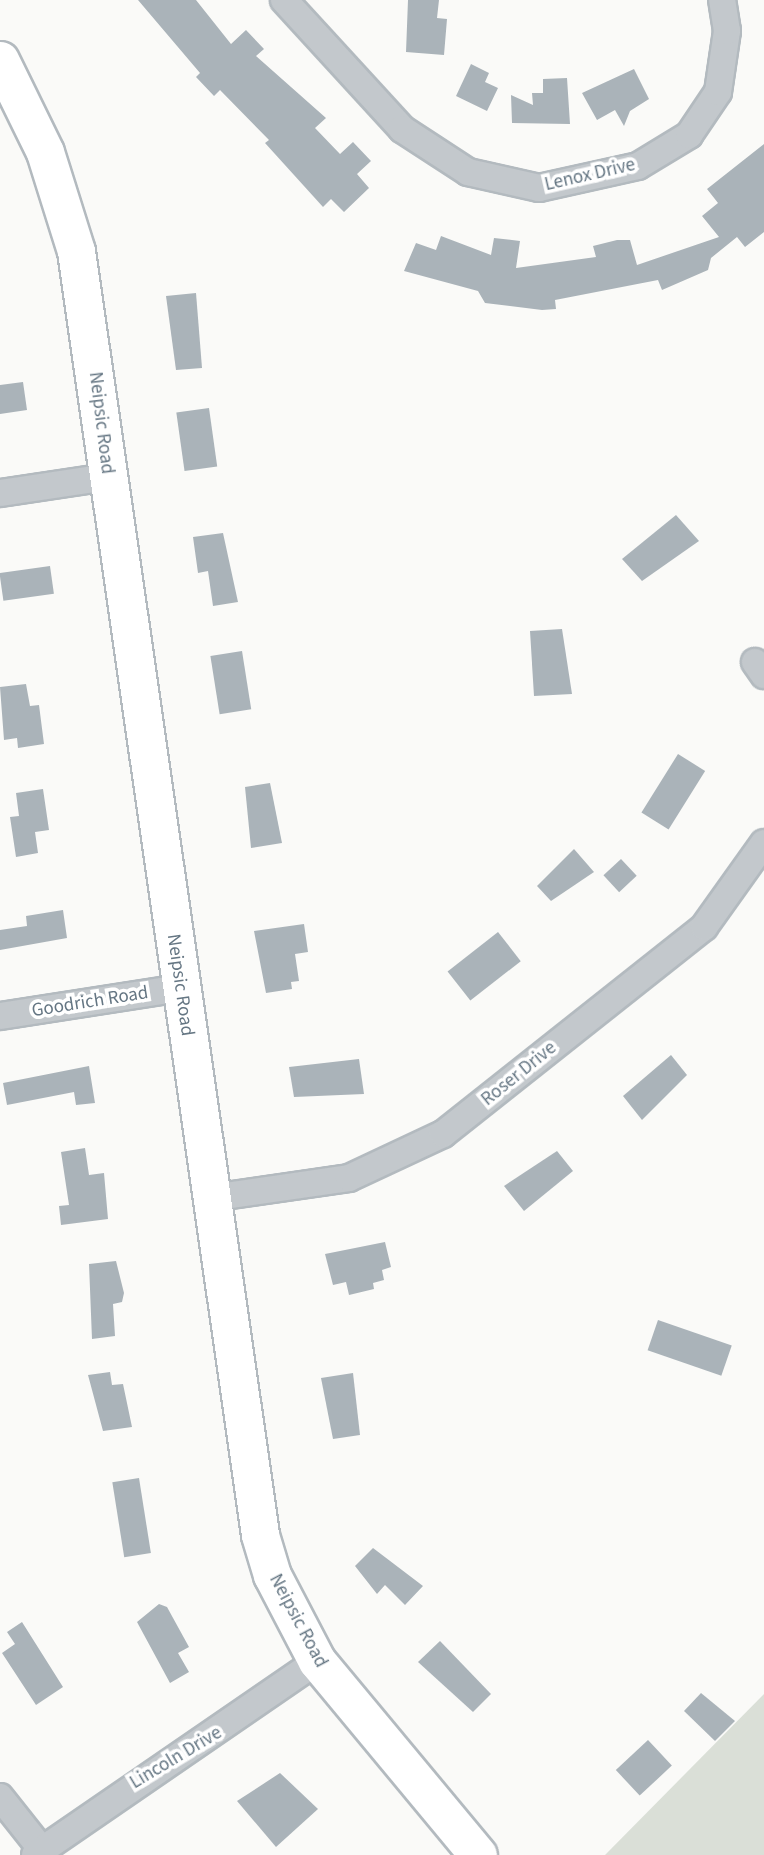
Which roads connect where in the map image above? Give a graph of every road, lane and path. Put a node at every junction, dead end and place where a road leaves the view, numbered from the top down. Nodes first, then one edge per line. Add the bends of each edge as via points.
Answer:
1 (284, 0) edge
2 (722, 0) edge
3 (0, 60) edge
4 (107, 477) junction
5 (0, 493) edge
6 (764, 843) edge
7 (180, 988) junction
8 (0, 1016) edge
9 (211, 1198) junction
10 (317, 1661) junction
11 (0, 1797) edge
12 (39, 1853) edge
13 (478, 1855) edge

1 - 2 street, Lenox Drive via 402,129 468,172 540,188 638,166 689,135 718,92 727,31
3 - 4 street, Neipsic Road via 45,152 76,251
4 - 5 street
4 - 7 street, Neipsic Road
6 - 9 street, Roser Drive via 704,927 443,1134 349,1178
7 - 8 street, Goodrich Road
7 - 9 street, Neipsic Road
9 - 10 street, Neipsic Road via 260,1535 272,1575
10 - 12 street, Lincoln Drive
10 - 13 street, Neipsic Road
11 - 12 street

